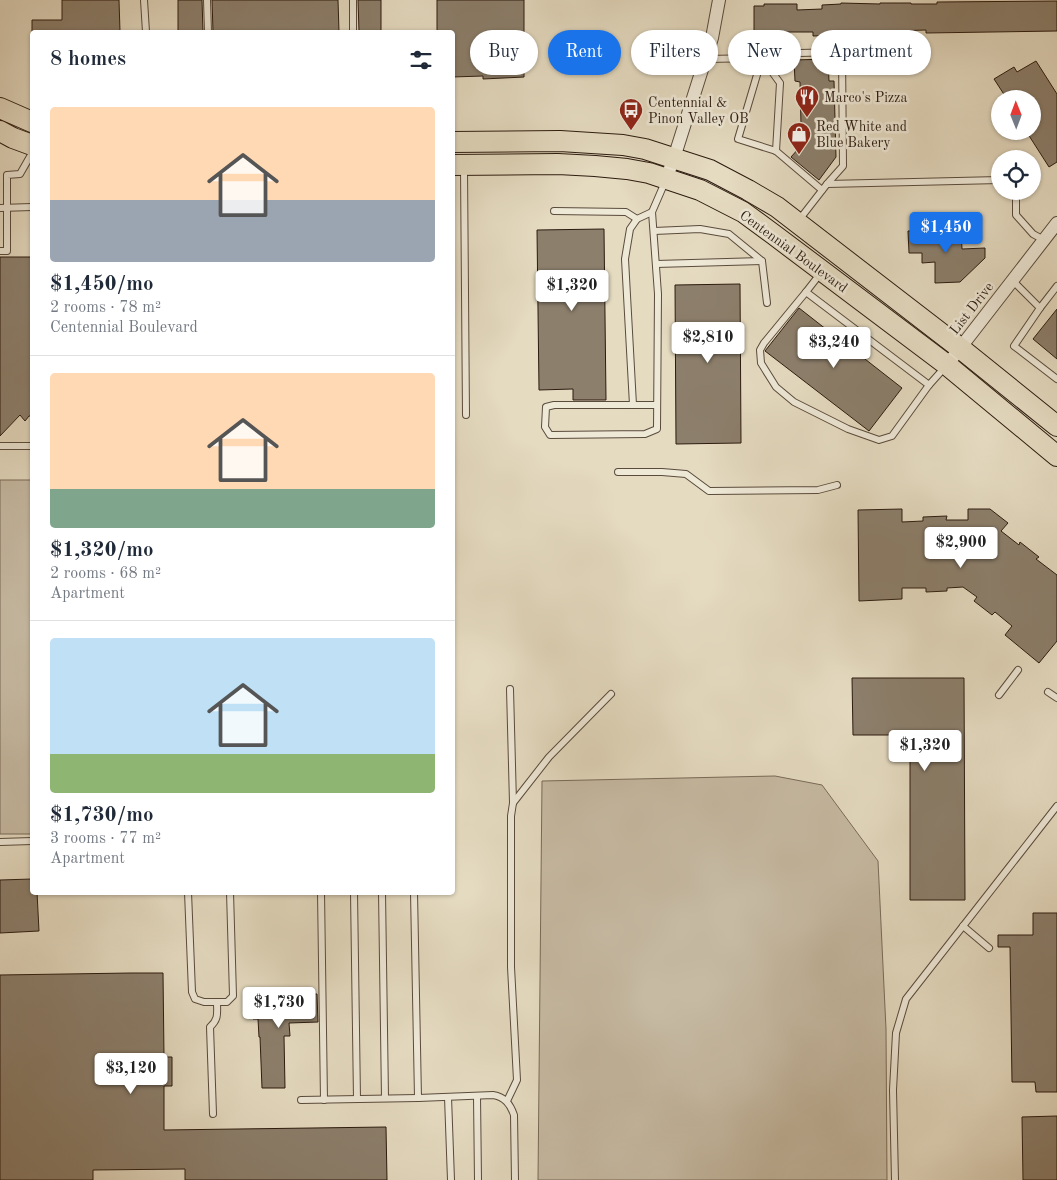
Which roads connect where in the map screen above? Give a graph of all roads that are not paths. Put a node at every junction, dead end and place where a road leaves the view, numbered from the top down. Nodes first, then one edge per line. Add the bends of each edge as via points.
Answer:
1 (144, 0) edge
2 (207, 0) edge
3 (353, 0) edge
4 (719, 0) edge
5 (146, 30) edge
6 (208, 30) edge
7 (353, 30) edge
8 (713, 30) edge
9 (801, 53) edge
10 (700, 75) edge
11 (757, 75) edge
12 (774, 75) edge
13 (0, 108) edge
14 (30, 121) edge
15 (0, 132) edge
16 (455, 142) edge
17 (30, 144) edge
18 (776, 151) junction
19 (30, 156) edge
20 (674, 158) junction
21 (458, 165) edge
22 (666, 179) junction
23 (991, 180) edge
24 (824, 187) junction
25 (1016, 200) edge
26 (30, 207) edge
27 (3, 208) edge
28 (554, 210) dead end
29 (652, 212) junction
30 (637, 219) junction
31 (797, 222) junction
32 (1057, 222) edge
33 (654, 231) junction
34 (1044, 240) junction
35 (0, 251) edge
36 (762, 261) junction
37 (656, 264) junction
38 (822, 271) junction
39 (1012, 280) junction
40 (1057, 286) edge
41 (806, 292) junction
42 (767, 303) dead end
43 (1040, 308) junction
44 (960, 348) junction
45 (946, 365) junction
46 (1057, 378) edge
47 (930, 385) junction
48 (633, 405) junction
49 (657, 405) junction
50 (466, 415) dead end
51 (1057, 426) edge
52 (0, 446) edge
53 (30, 446) edge
54 (1057, 456) edge
55 (618, 472) dead end
56 (837, 485) dead end
57 (1018, 670) dead end
58 (510, 690) dead end
59 (1048, 692) dead end
60 (611, 694) dead end
61 (999, 695) dead end
62 (1057, 698) edge
63 (513, 803) junction
64 (1057, 806) edge
65 (30, 841) edge
66 (0, 842) edge
67 (188, 895) edge
68 (230, 895) edge
69 (322, 895) edge
70 (354, 895) edge
71 (382, 895) edge
72 (414, 895) edge
73 (963, 926) junction
74 (989, 948) dead end
75 (217, 1002) junction
76 (477, 1096) junction
77 (448, 1097) junction
78 (385, 1098) junction
79 (418, 1098) junction
80 (357, 1099) junction
81 (302, 1100) dead end
82 (324, 1100) junction
83 (507, 1101) junction
84 (213, 1114) dead end
85 (451, 1180) edge
86 (478, 1180) edge
87 (515, 1180) edge
88 (896, 1180) edge

1 - 5 lane
2 - 6 lane
3 - 7 lane
4 - 8 street
9 - 24 lane via 842,52 843,166
10 - 20 street
11 - 18 lane via 738,139
12 - 18 lane via 780,83
13 - 14 main road
15 - 17 main road
16 - 20 main road, Centennial Boulevard via 595,142 644,149
18 - 24 lane
19 - 27 lane via 20,174 7,175
20 - 22 street
20 - 31 main road, Centennial Boulevard via 710,170 777,207
21 - 22 main road, Centennial Boulevard via 595,166 649,173
21 - 50 lane
22 - 29 lane
22 - 38 main road, Centennial Boulevard via 700,190 743,212
23 - 24 lane
24 - 31 lane
25 - 34 lane via 1016,215 1033,234
26 - 27 lane
27 - 35 lane via 7,251
28 - 30 lane via 626,212
29 - 30 lane
29 - 33 lane
30 - 48 lane via 630,229 625,259
31 - 44 main road, Centennial Boulevard
32 - 34 street, List Drive
33 - 36 lane via 700,229 729,234
33 - 37 lane
34 - 39 street, List Drive
36 - 37 lane
36 - 42 lane
37 - 49 lane
38 - 41 lane
38 - 45 main road, Centennial Boulevard
39 - 43 lane
39 - 44 street, List Drive
40 - 43 lane
41 - 47 lane
41 - 47 lane via 760,350 761,363 776,387 794,402 848,429 879,440 892,436
43 - 46 lane via 1014,346
44 - 45 street, List Drive
44 - 51 main road, Centennial Boulevard
45 - 47 lane
45 - 54 main road, Centennial Boulevard
48 - 49 lane
48 - 49 lane via 546,407 545,428 550,436 645,434 657,429
52 - 53 lane
55 - 56 lane via 686,474 708,490 818,490
57 - 61 lane
58 - 63 lane
59 - 62 lane
60 - 63 lane via 549,756
63 - 83 lane via 510,967 517,1080
64 - 73 lane
65 - 66 lane
67 - 75 lane via 192,992 194,999
68 - 75 lane via 233,996 227,1002
69 - 82 lane
70 - 80 lane
71 - 78 lane
72 - 79 lane
73 - 74 lane
73 - 88 lane via 906,999 896,1033 893,1090
75 - 84 lane via 217,1016 210,1027
76 - 77 lane
76 - 83 lane via 500,1096
76 - 86 lane
77 - 79 lane
77 - 85 lane
78 - 79 lane
78 - 80 lane
80 - 82 lane
81 - 82 lane
83 - 87 lane via 514,1115

